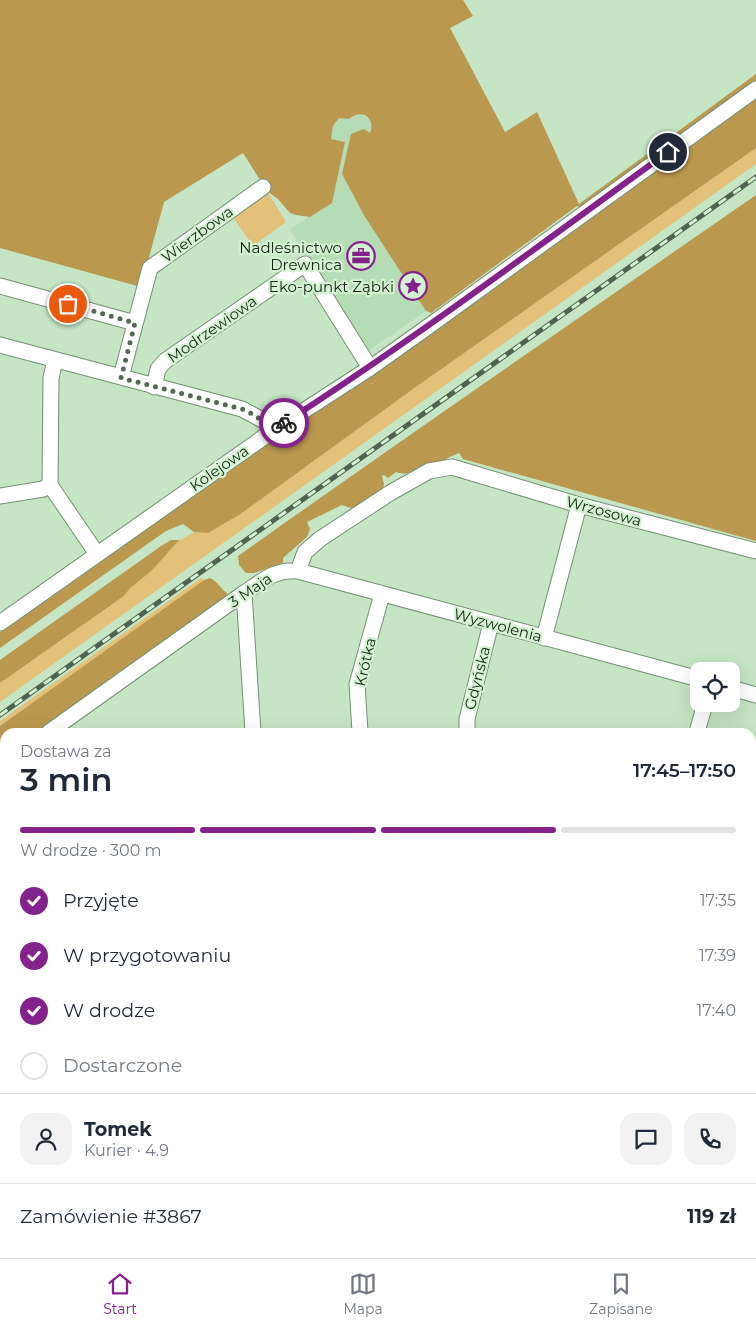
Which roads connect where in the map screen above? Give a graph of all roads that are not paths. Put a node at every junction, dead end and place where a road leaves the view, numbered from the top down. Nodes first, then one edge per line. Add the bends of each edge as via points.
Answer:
1 (756, 89) edge
2 (263, 187) dead end
3 (0, 286) edge
4 (135, 323) junction
5 (0, 345) edge
6 (55, 360) junction
7 (370, 368) junction
8 (121, 378) junction
9 (154, 387) junction
10 (271, 432) junction
11 (50, 486) junction
12 (0, 496) edge
13 (579, 505) junction
14 (756, 551) edge
15 (98, 554) junction
16 (298, 571) junction
17 (244, 593) junction
18 (382, 594) junction
19 (2, 617) edge
20 (491, 623) junction
21 (544, 638) junction
22 (690, 677) edge
23 (740, 691) edge
24 (756, 695) edge
25 (703, 712) edge
26 (55, 728) edge
27 (253, 728) edge
28 (360, 728) edge
29 (467, 728) edge
30 (698, 728) edge

1 - 7 street, Kolejowa
2 - 4 street, Wierzbowa via 150,268
3 - 4 street
4 - 8 street, Wierzbowa
5 - 6 street
6 - 8 street
6 - 11 street via 51,378
7 - 9 street, Modrzewiowa via 305,264 165,361 158,369
7 - 10 street, Kolejowa
8 - 9 street
9 - 10 street via 242,409 266,422
10 - 15 street, Kolejowa
11 - 12 street
11 - 15 street
13 - 14 street, Wrzosowa
13 - 16 street, Wrzosowa via 452,467 429,471 320,539 305,552
13 - 21 street
15 - 19 street, Kolejowa
16 - 17 street, 3 Maja via 275,573
16 - 18 street, Wyzwolenia
17 - 26 street, 3 Maja
17 - 27 street
18 - 20 street, Wyzwolenia
18 - 28 street, Krótka via 357,684
20 - 21 street, Wyzwolenia
20 - 29 street, Gdyńska
21 - 22 street, Wyzwolenia
23 - 24 street
25 - 30 street

